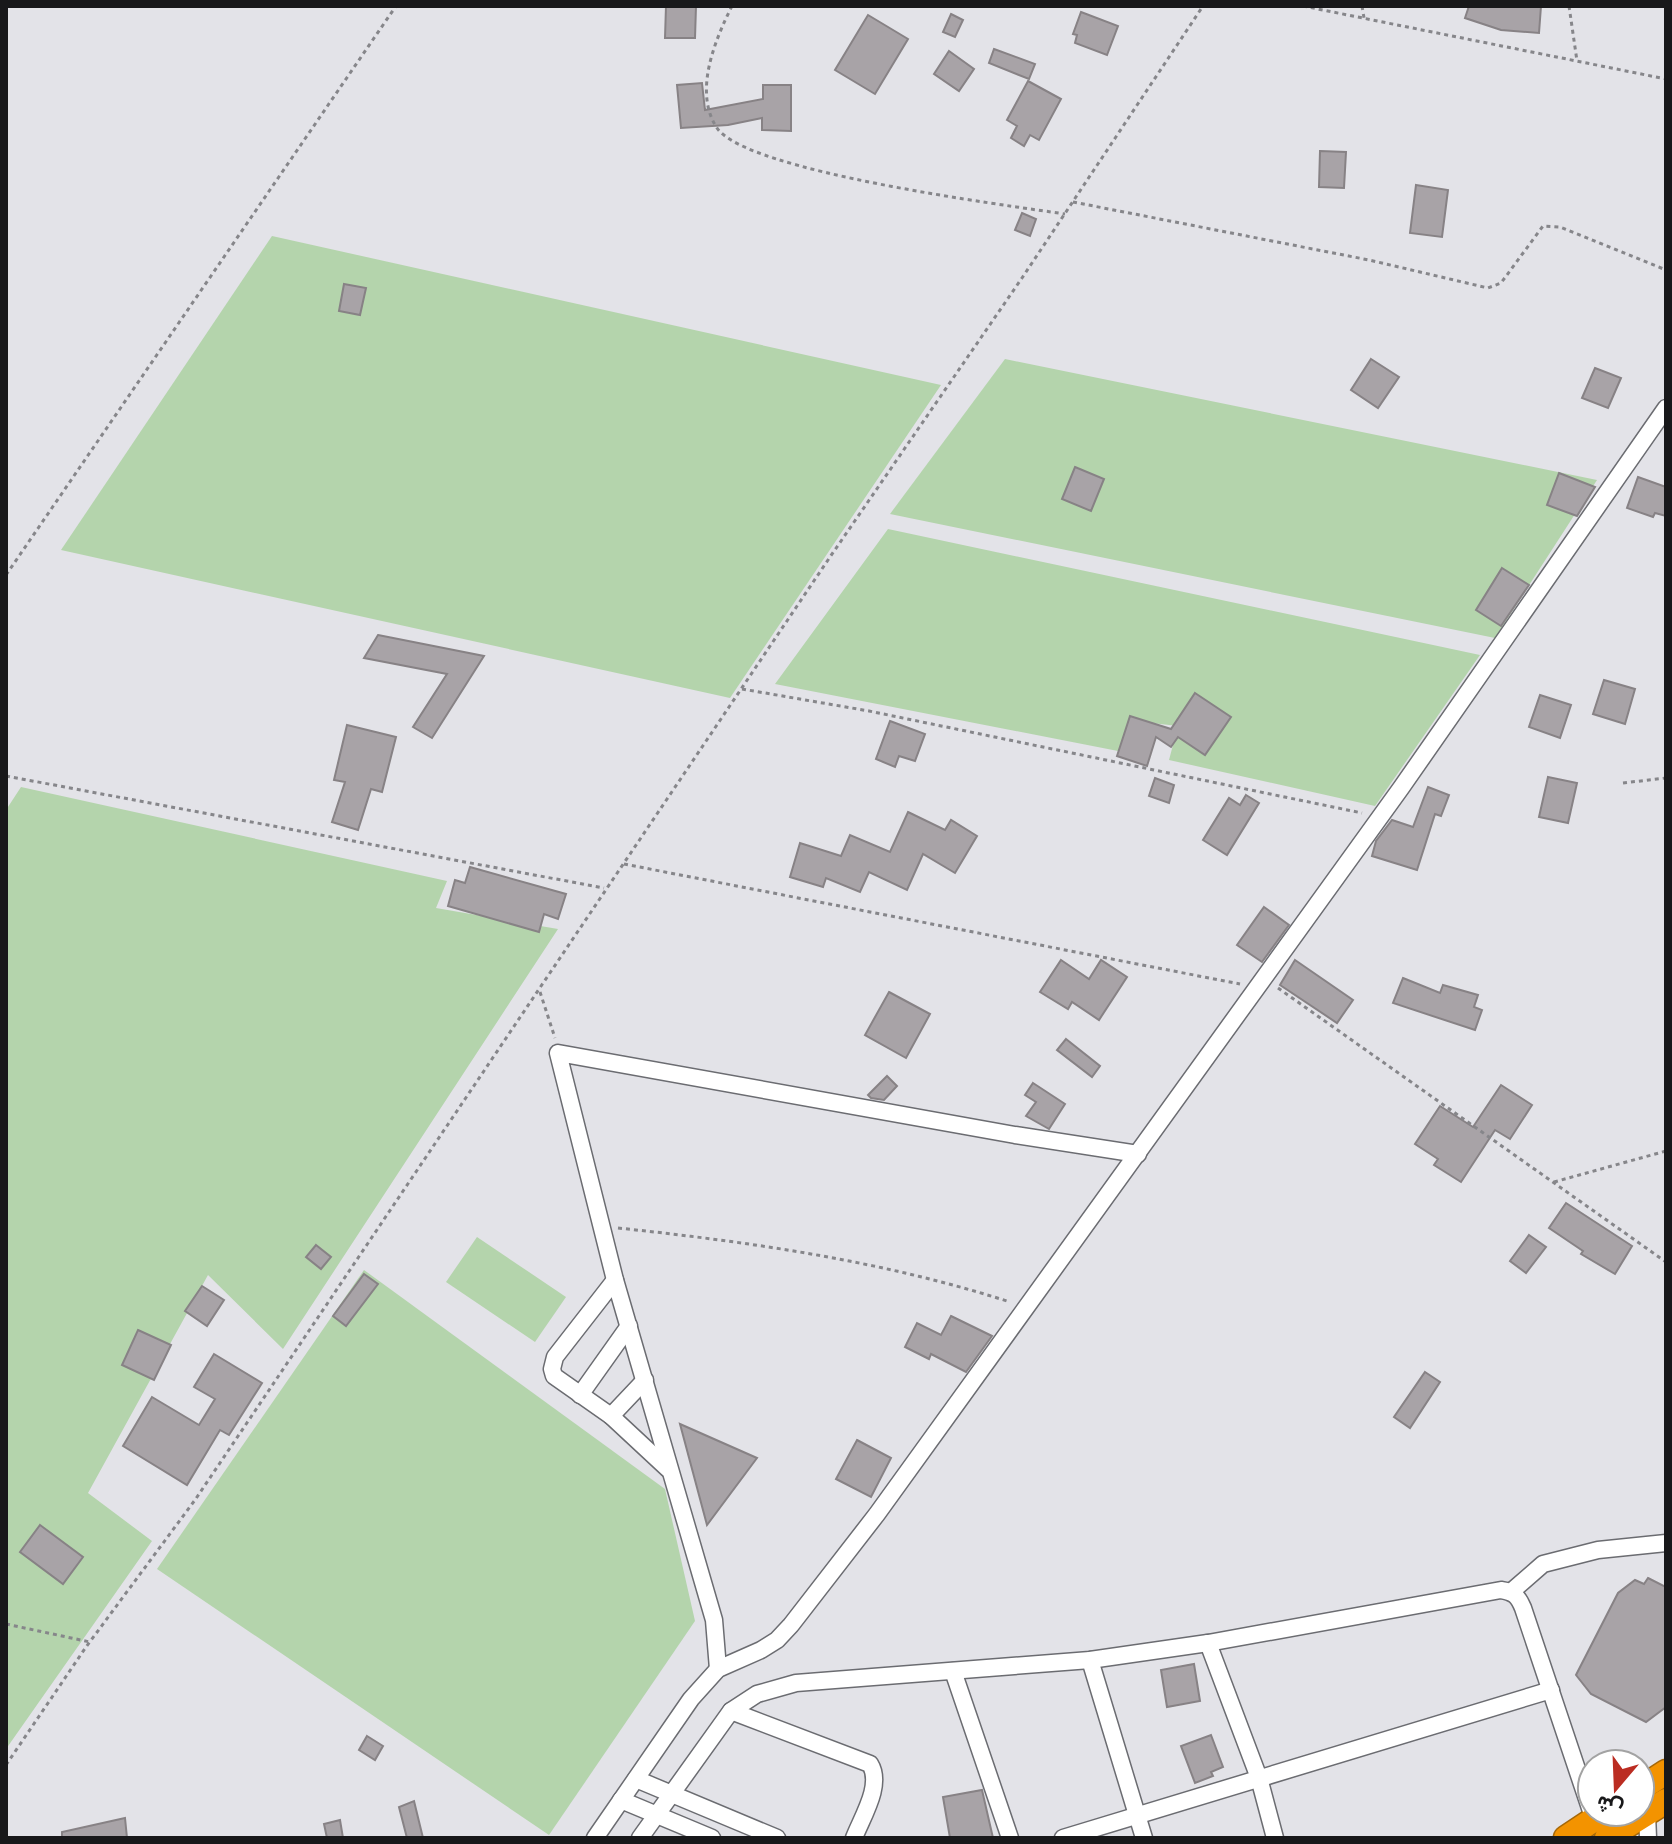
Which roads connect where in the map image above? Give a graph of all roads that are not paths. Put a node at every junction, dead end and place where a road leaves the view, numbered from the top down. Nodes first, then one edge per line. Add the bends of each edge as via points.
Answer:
1 (1666, 408) edge
2 (1138, 1154) junction
3 (615, 1280) junction
4 (629, 1326) junction
5 (645, 1380) junction
6 (580, 1395) junction
7 (611, 1416) junction
8 (669, 1470) junction
9 (1666, 1543) edge
10 (1512, 1591) junction
11 (1208, 1643) junction
12 (1090, 1660) junction
13 (718, 1669) junction
14 (953, 1671) junction
15 (1551, 1690) junction
16 (731, 1711) junction
17 (1576, 1755) edge
18 (1259, 1778) junction
19 (636, 1779) junction
20 (670, 1794) junction
21 (621, 1800) junction
22 (656, 1814) junction
23 (1138, 1817) junction
24 (1590, 1828) edge
25 (595, 1838) edge
26 (640, 1838) edge
27 (712, 1838) edge
28 (777, 1838) edge
29 (854, 1838) edge
30 (1010, 1838) edge
31 (1063, 1838) edge
32 (1144, 1838) edge
33 (1275, 1838) edge
34 (1566, 1838) edge

1 - 2 street
2 - 3 street via 558,1053
2 - 13 street via 791,1625 761,1650
3 - 4 street
3 - 6 street via 555,1357 554,1376
4 - 5 street
4 - 6 street
5 - 7 street
5 - 8 street
6 - 7 street
7 - 8 street
8 - 13 street via 714,1620
9 - 10 street via 1598,1550 1543,1564
10 - 11 street
10 - 15 street via 1519,1597
11 - 12 street
11 - 18 street
12 - 14 street
12 - 23 street
13 - 19 street
14 - 16 street via 796,1683 757,1694
14 - 30 street
15 - 17 street
15 - 18 street
16 - 20 street
16 - 29 street via 870,1764 874,1787
18 - 23 street
18 - 33 street
19 - 20 street
19 - 21 street
20 - 22 street
20 - 28 street
21 - 22 street
21 - 25 street
22 - 26 street
22 - 27 street
23 - 31 street
23 - 32 street
24 - 34 highway

